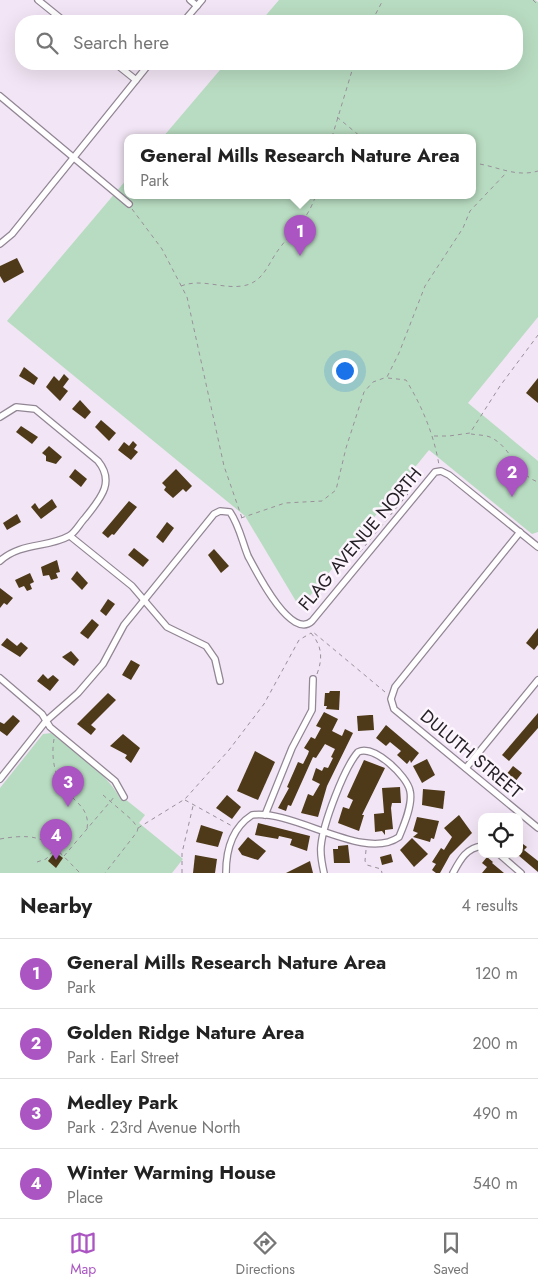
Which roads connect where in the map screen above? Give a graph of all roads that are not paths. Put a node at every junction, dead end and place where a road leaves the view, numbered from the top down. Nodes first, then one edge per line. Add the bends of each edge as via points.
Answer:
1 (38, 0) edge
2 (190, 0) edge
3 (202, 0) edge
4 (197, 6) junction
5 (57, 15) edge
6 (189, 15) edge
7 (124, 70) edge
8 (144, 70) edge
9 (136, 80) junction
10 (0, 96) edge
11 (74, 158) junction
12 (129, 204) road end
13 (0, 244) edge
14 (0, 417) edge
15 (520, 532) junction
16 (70, 536) junction
17 (538, 547) edge
18 (0, 561) edge
19 (145, 601) junction
20 (0, 678) edge
21 (220, 680) dead end
22 (313, 680) road end
23 (538, 680) edge
24 (46, 721) junction
25 (466, 768) junction
26 (0, 779) edge
27 (124, 797) dead end
28 (264, 815) junction
29 (538, 828) edge
30 (325, 831) junction
31 (478, 847) edge
32 (504, 858) edge
33 (226, 873) edge
34 (324, 873) edge
35 (453, 873) edge
36 (521, 873) edge

1 - 5 street
2 - 4 street
3 - 4 street
4 - 6 street
7 - 9 street
8 - 9 street
9 - 11 street
10 - 11 street
11 - 12 street
11 - 13 street via 12,234
14 - 16 street via 23,406 35,409 103,467 106,479 101,498
15 - 17 street
15 - 19 street, FLAG AVENUE NORTH via 440,468 308,625 302,626 286,615 259,576 240,535 239,519 226,511 214,514
15 - 25 street, DULUTH STREET via 395,687 391,699 394,709
16 - 18 street via 22,548
16 - 19 street via 132,586
19 - 21 street via 167,627 200,642 212,652
19 - 24 street via 120,630 103,664 78,693
20 - 24 street
22 - 28 street via 312,710
23 - 25 street
24 - 26 street
24 - 27 street via 108,774
25 - 29 street, DULUTH STREET
28 - 30 street
28 - 33 street via 252,815 238,829 229,847
30 - 30 street via 340,785 354,756 363,749 373,751 402,774 411,797 399,837 386,844 367,843
30 - 34 street via 321,855
31 - 35 street via 465,853
32 - 36 street

